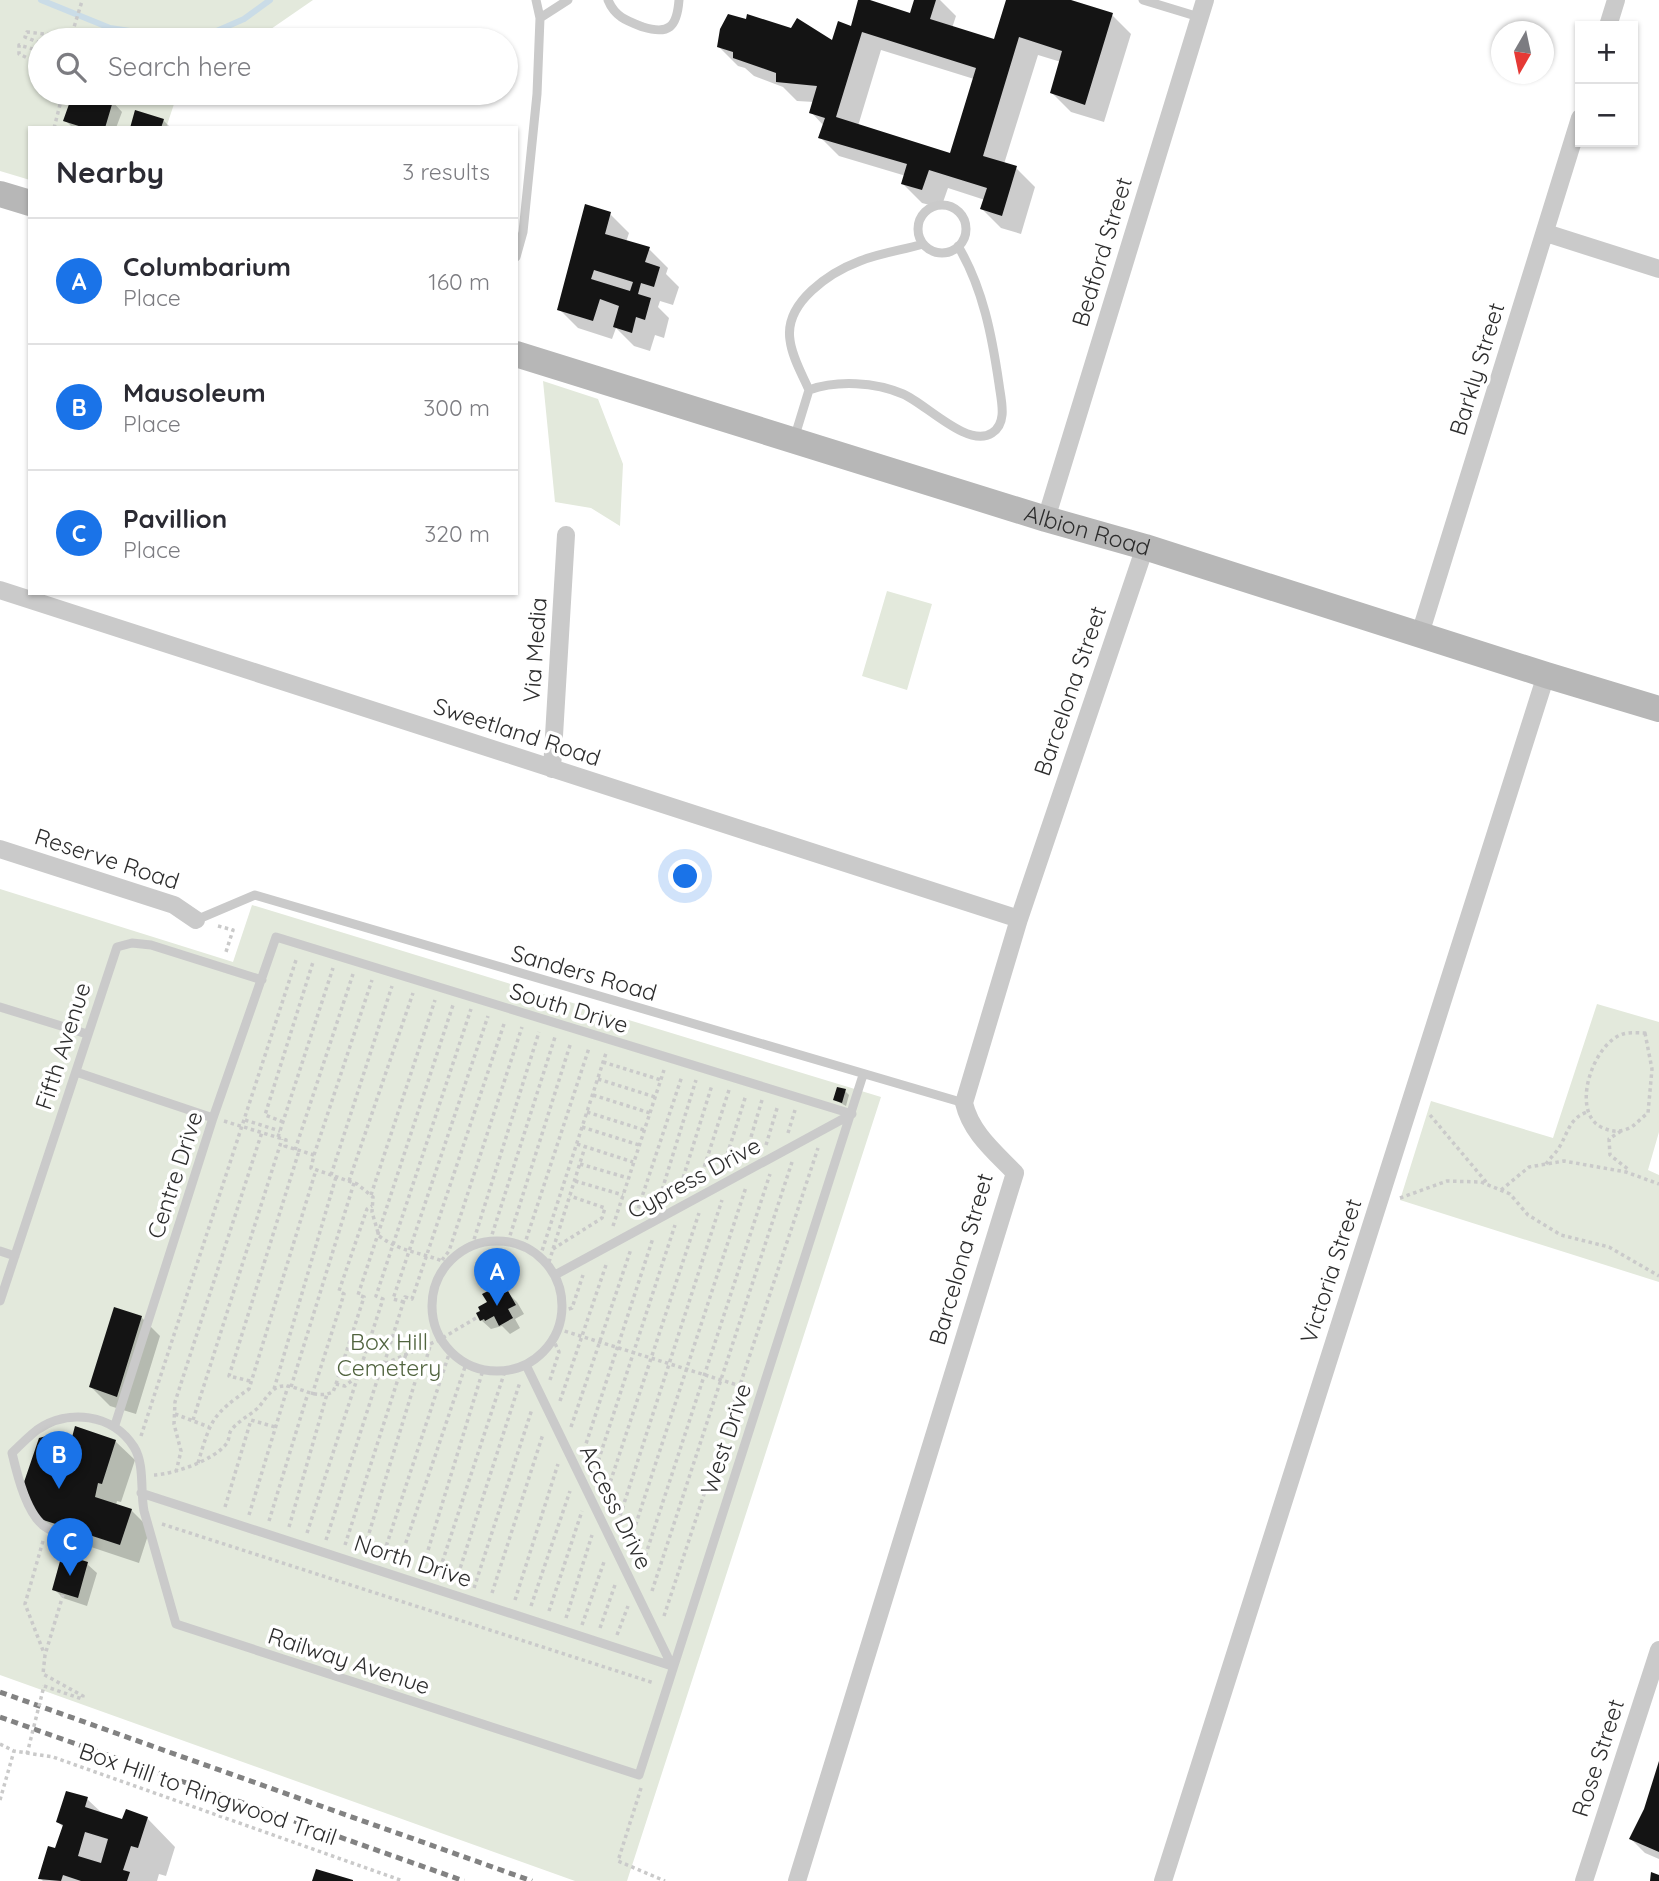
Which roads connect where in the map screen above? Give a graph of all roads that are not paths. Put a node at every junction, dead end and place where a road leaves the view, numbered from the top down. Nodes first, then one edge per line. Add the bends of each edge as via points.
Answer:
1 (536, 0) edge
2 (568, 0) edge
3 (608, 0) edge
4 (679, 0) edge
5 (1143, 0) edge
6 (1205, 0) edge
7 (1616, 0) edge
8 (540, 18) junction
9 (1199, 18) junction
10 (1610, 21) edge
11 (1575, 135) edge
12 (0, 194) edge
13 (28, 202) edge
14 (1546, 233) junction
15 (923, 244) junction
16 (958, 246) junction
17 (518, 250) edge
18 (1659, 269) edge
19 (518, 355) edge
20 (809, 390) junction
21 (794, 441) junction
22 (1046, 519) junction
23 (566, 535) dead end
24 (1145, 547) junction
25 (0, 590) edge
26 (1420, 634) junction
27 (1546, 675) junction
28 (1659, 709) edge
29 (552, 769) junction
30 (0, 849) edge
31 (1018, 919) junction
32 (196, 920) joint
33 (276, 937) joint
34 (262, 980) junction
35 (0, 1007) edge
36 (88, 1034) junction
37 (76, 1072) junction
38 (863, 1075) junction
39 (964, 1103) junction
40 (852, 1114) junction
41 (213, 1118) junction
42 (0, 1251) edge
43 (15, 1256) junction
44 (555, 1275) junction
45 (0, 1301) edge
46 (526, 1365) junction
47 (115, 1425) junction
48 (0, 1449) edge
49 (12, 1453) junction
50 (141, 1493) junction
51 (84, 1541) dead end
52 (1659, 1650) edge
53 (673, 1666) junction
54 (639, 1775) joint
55 (797, 1881) edge
56 (1163, 1881) edge
57 (1584, 1881) edge

1 - 8 lane
2 - 8 lane
3 - 4 lane via 624,20 659,32 675,21
5 - 9 lane
6 - 9 street, Bedford Street
7 - 10 street
8 - 17 lane via 537,94
9 - 22 street, Bedford Street
11 - 14 street, Barkly Street
12 - 13 street
14 - 18 street
14 - 26 street, Barkly Street
15 - 16 lane via 944,253
15 - 16 lane via 919,222 928,209 943,205 962,217 965,232
15 - 20 lane via 861,260 836,273 799,303 789,337
16 - 20 lane via 972,269 995,357 1002,420 995,431 984,438 971,436 886,388 825,384
19 - 21 street, Albion Road
20 - 21 lane
21 - 22 street, Albion Road
22 - 24 street, Albion Road
23 - 29 street, Via Media
24 - 26 street, Albion Road
24 - 31 street, Barcelona Street
25 - 29 street, Sweetland Road
26 - 27 street, Albion Road
27 - 28 street, Albion Road
27 - 56 street, Victoria Street
29 - 31 street, Sweetland Road
30 - 32 street, Reserve Road via 174,905
31 - 39 street, Barcelona Street
32 - 38 lane, Sanders Road via 255,895
33 - 34 lane, Centre Drive
33 - 40 lane, South Drive
34 - 36 lane, Fifth Avenue via 152,945 117,947
34 - 41 lane, Centre Drive
35 - 36 lane
36 - 37 lane, Fifth Avenue
37 - 41 lane
37 - 43 lane, Fifth Avenue
38 - 39 lane, Sanders Road
38 - 40 lane, West Drive
39 - 55 street, Barcelona Street via 975,1130 1015,1173
40 - 44 lane, Cypress Drive
40 - 53 lane, West Drive
41 - 47 lane, Centre Drive
42 - 43 lane
43 - 45 lane, Fifth Avenue
44 - 46 lane via 562,1295 558,1329 543,1353
44 - 46 lane via 524,1246 490,1241 444,1261 432,1292 435,1341 482,1370 505,1371
46 - 53 lane, Access Drive
47 - 49 lane via 86,1417 62,1419 38,1429
47 - 50 lane, Railway Avenue via 135,1448
48 - 49 lane
49 - 51 lane via 19,1482 37,1520 47,1529
50 - 53 lane, North Drive
50 - 54 lane, Railway Avenue via 176,1624
52 - 57 street, Rose Street
53 - 54 lane, West Drive

